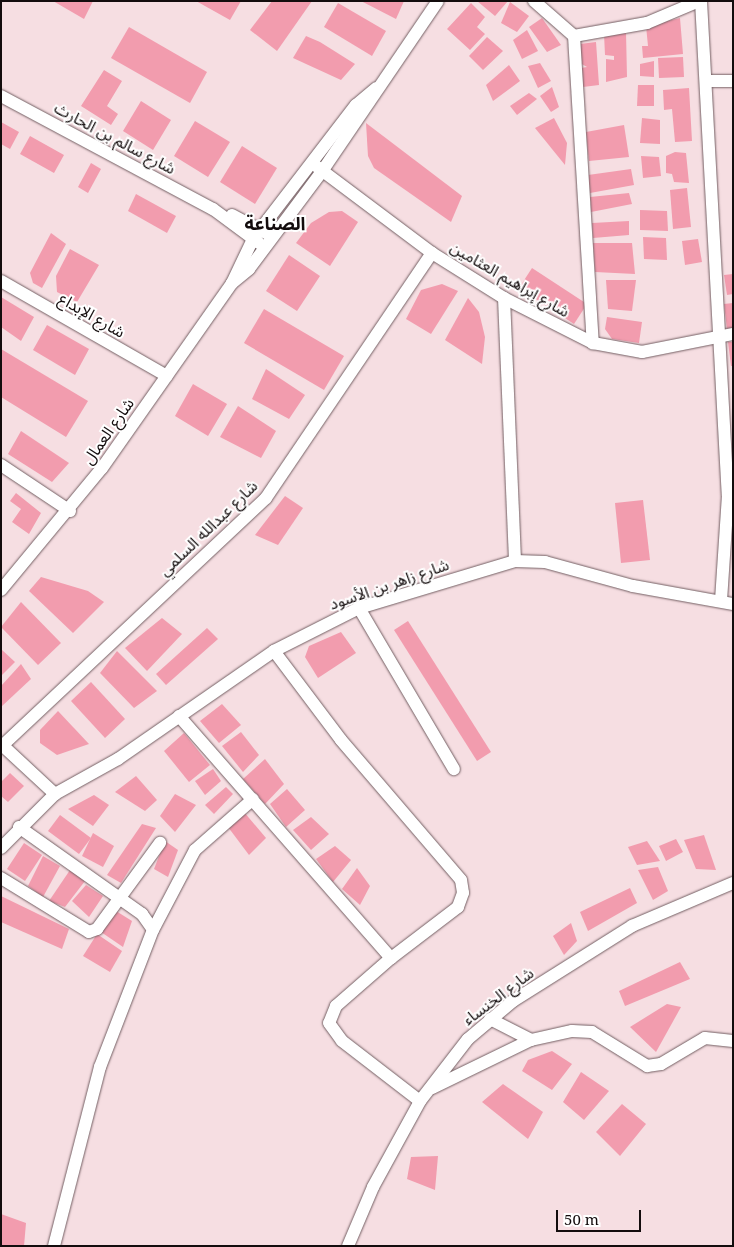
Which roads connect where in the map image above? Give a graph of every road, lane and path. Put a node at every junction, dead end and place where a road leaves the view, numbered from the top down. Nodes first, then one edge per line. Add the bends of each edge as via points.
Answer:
1 (438, 1) edge
2 (534, 1) edge
3 (700, 1) edge
4 (574, 36) junction
5 (706, 81) junction
6 (733, 81) edge
7 (376, 88) junction
8 (1, 96) edge
9 (338, 148) junction
10 (317, 166) junction
11 (342, 184) junction
12 (308, 190) junction
13 (257, 234) junction
14 (268, 242) junction
15 (432, 253) junction
16 (1, 281) edge
17 (232, 283) junction
18 (504, 298) junction
19 (733, 334) edge
20 (717, 338) junction
21 (593, 343) junction
22 (167, 376) junction
23 (1, 465) edge
24 (70, 511) junction
25 (515, 561) junction
26 (1, 590) edge
27 (727, 602) edge
28 (359, 608) junction
29 (274, 651) junction
30 (179, 716) junction
31 (2, 745) edge
32 (454, 769) dead end
33 (55, 794) junction
34 (253, 799) junction
35 (19, 828) junction
36 (160, 843) dead end
37 (1, 848) edge
38 (1, 878) edge
39 (733, 884) edge
40 (120, 899) junction
41 (153, 930) junction
42 (391, 958) junction
43 (490, 1018) junction
44 (531, 1040) junction
45 (733, 1041) edge
46 (424, 1096) junction
47 (54, 1246) edge
48 (348, 1246) edge

1 - 7 street, شارع العمال
2 - 4 street
3 - 4 street via 647,23
3 - 5 street
4 - 21 street
5 - 6 street
5 - 20 street
7 - 9 street, شارع العمال
7 - 10 street, شارع العمال via 362,98
8 - 13 street, شارع سالم بن الحارث
9 - 10 street, شارع العمال
9 - 11 street
10 - 11 street, شارع إبراهيم العثامين
10 - 12 street, شارع العمال
10 - 13 street, شارع العمال
11 - 12 street
11 - 15 street, شارع إبراهيم العثامين
12 - 14 street, شارع العمال
13 - 14 street, شارع سالم بن الحارث
13 - 17 street, شارع العمال
14 - 17 street, شارع العمال
15 - 18 street, شارع إبراهيم العثامين
15 - 31 street, شارع عبدالله السلمي via 266,498
16 - 22 street, شارع الإبداع
17 - 22 street, شارع العمال
18 - 21 street, شارع إبراهيم العثامين
18 - 25 street
19 - 20 street, شارع إبراهيم العثامين
20 - 21 street, شارع إبراهيم العثامين via 642,352
20 - 27 street via 728,495
22 - 24 street, شارع العمال
23 - 24 street
24 - 26 street, شارع العمال
25 - 27 street, شارع زاهر بن الأسود via 545,562 633,586
25 - 28 street, شارع زاهر بن الأسود
28 - 29 street, شارع زاهر بن الأسود
28 - 32 street
29 - 30 street, شارع زاهر بن الأسود
29 - 42 street via 341,740 461,880 463,892 458,907
30 - 33 street, شارع زاهر بن الأسود via 100,771
30 - 34 street
31 - 33 street
33 - 35 street, شارع زاهر بن الأسود
34 - 41 street via 195,850
34 - 42 street
35 - 37 street, شارع زاهر بن الأسود
35 - 40 street
36 - 40 street
38 - 40 street via 85,931 97,929
39 - 43 street, شارع الخنساء via 632,926
40 - 41 street via 142,914
41 - 47 street via 100,1067
42 - 46 street via 336,1006 329,1023 342,1041
43 - 44 street
43 - 46 street, شارع الخنساء via 455,1053
44 - 45 street via 592,1032 647,1066 661,1064 705,1038
44 - 46 street
46 - 48 street, شارع الخنساء via 373,1187

